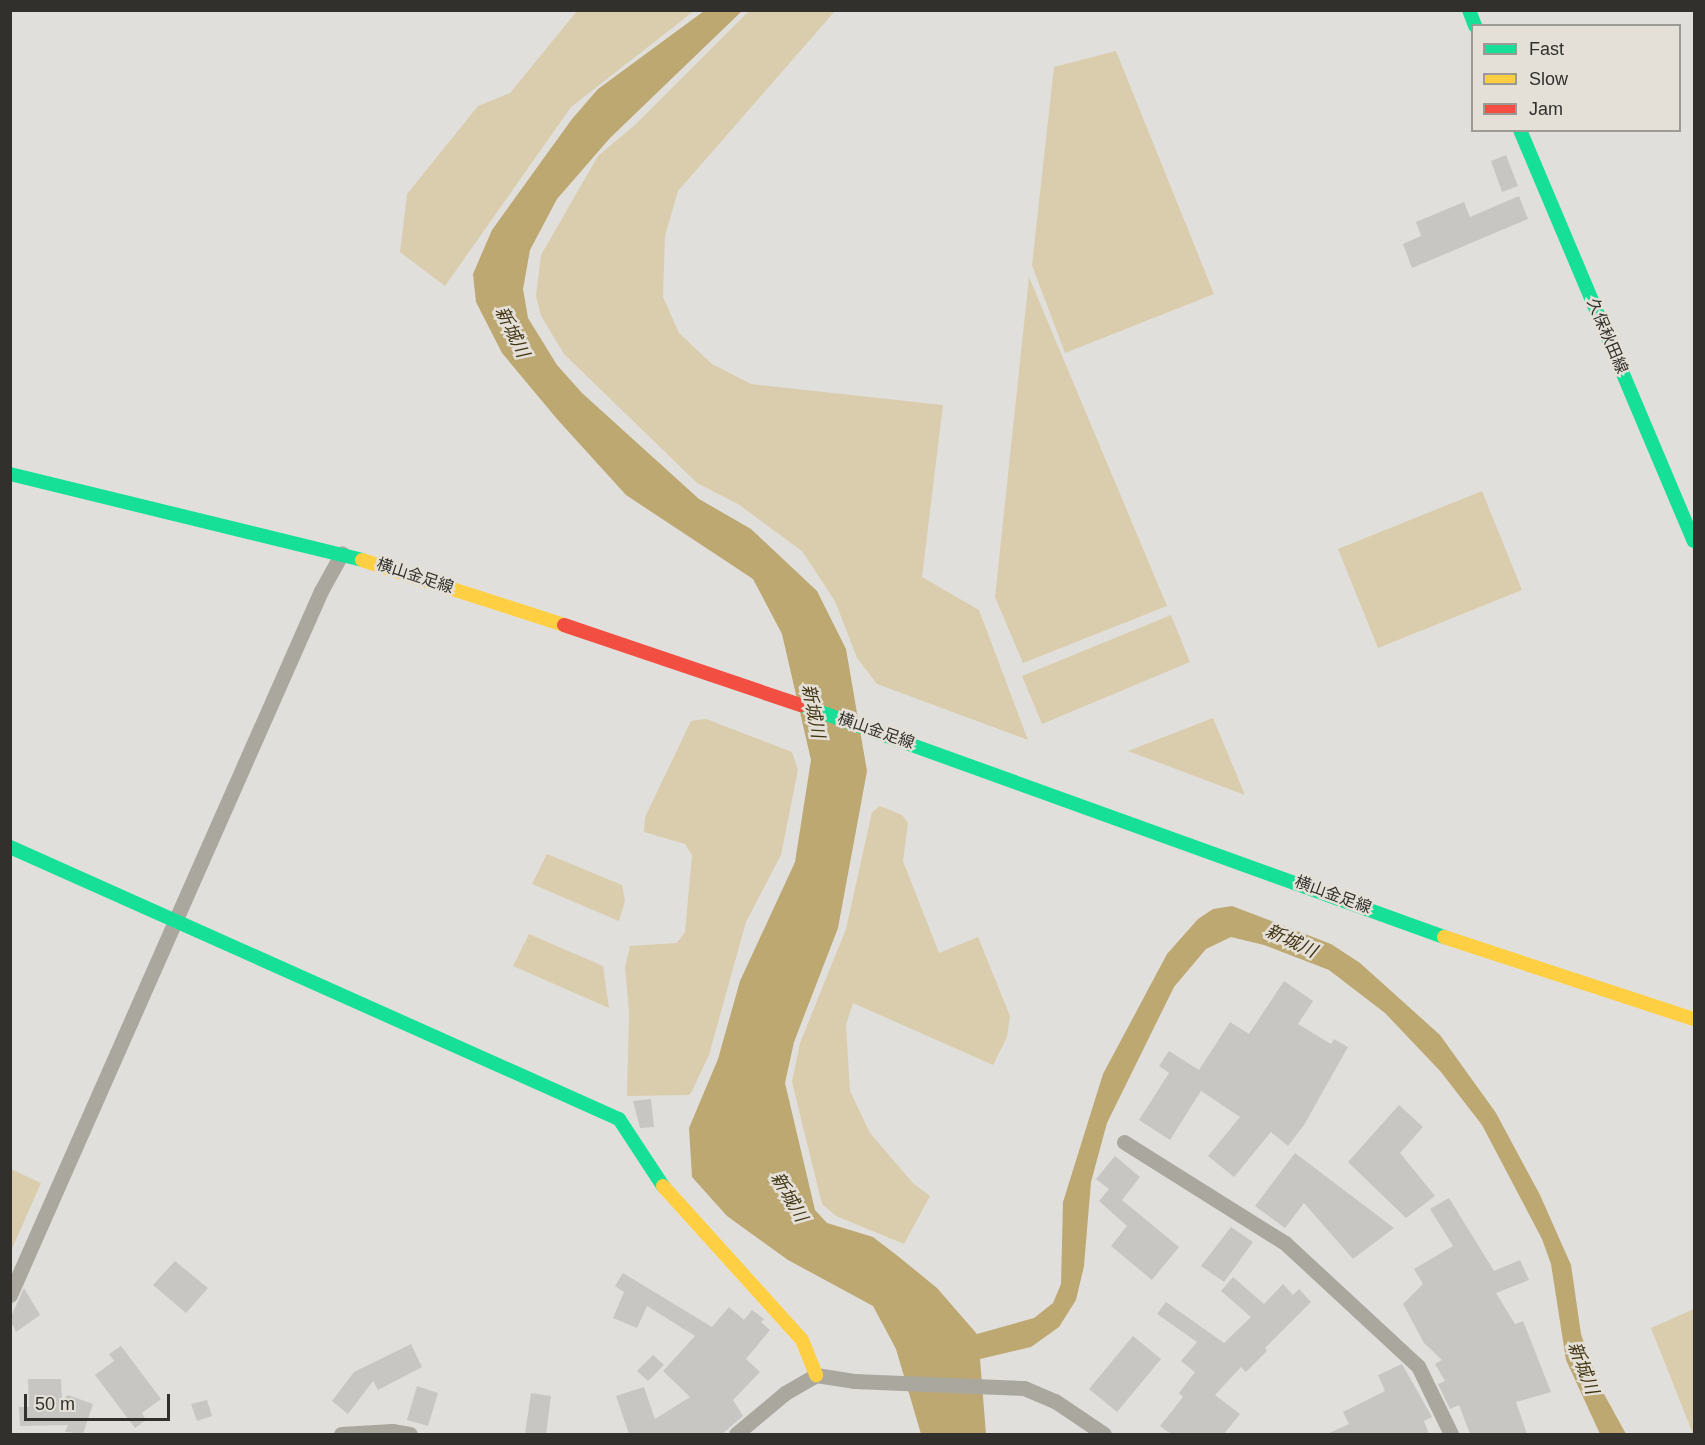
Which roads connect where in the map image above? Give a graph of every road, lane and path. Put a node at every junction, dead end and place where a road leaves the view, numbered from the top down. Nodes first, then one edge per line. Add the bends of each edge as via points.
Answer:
1 (1521, 132) edge
2 (10, 474) edge
3 (1695, 541) edge
4 (342, 553) junction
5 (10, 847) edge
6 (176, 921) junction
7 (1695, 1019) edge
8 (1124, 1142) dead end
9 (10, 1295) edge
10 (816, 1375) junction
11 (340, 1434) edge
12 (410, 1434) edge
13 (736, 1434) edge
14 (1104, 1434) edge
15 (1451, 1434) edge

1 - 3 street, 久保秋田線
2 - 4 street, 横山金足線
4 - 6 street via 321,591
4 - 7 street, 横山金足線 via 704,670 1492,954
5 - 6 street
6 - 9 street
6 - 10 street via 619,1119 656,1178 802,1340
8 - 15 street via 1285,1243 1418,1366
10 - 13 street via 785,1393
10 - 14 street via 854,1381 1024,1388 1055,1401
11 - 12 street

